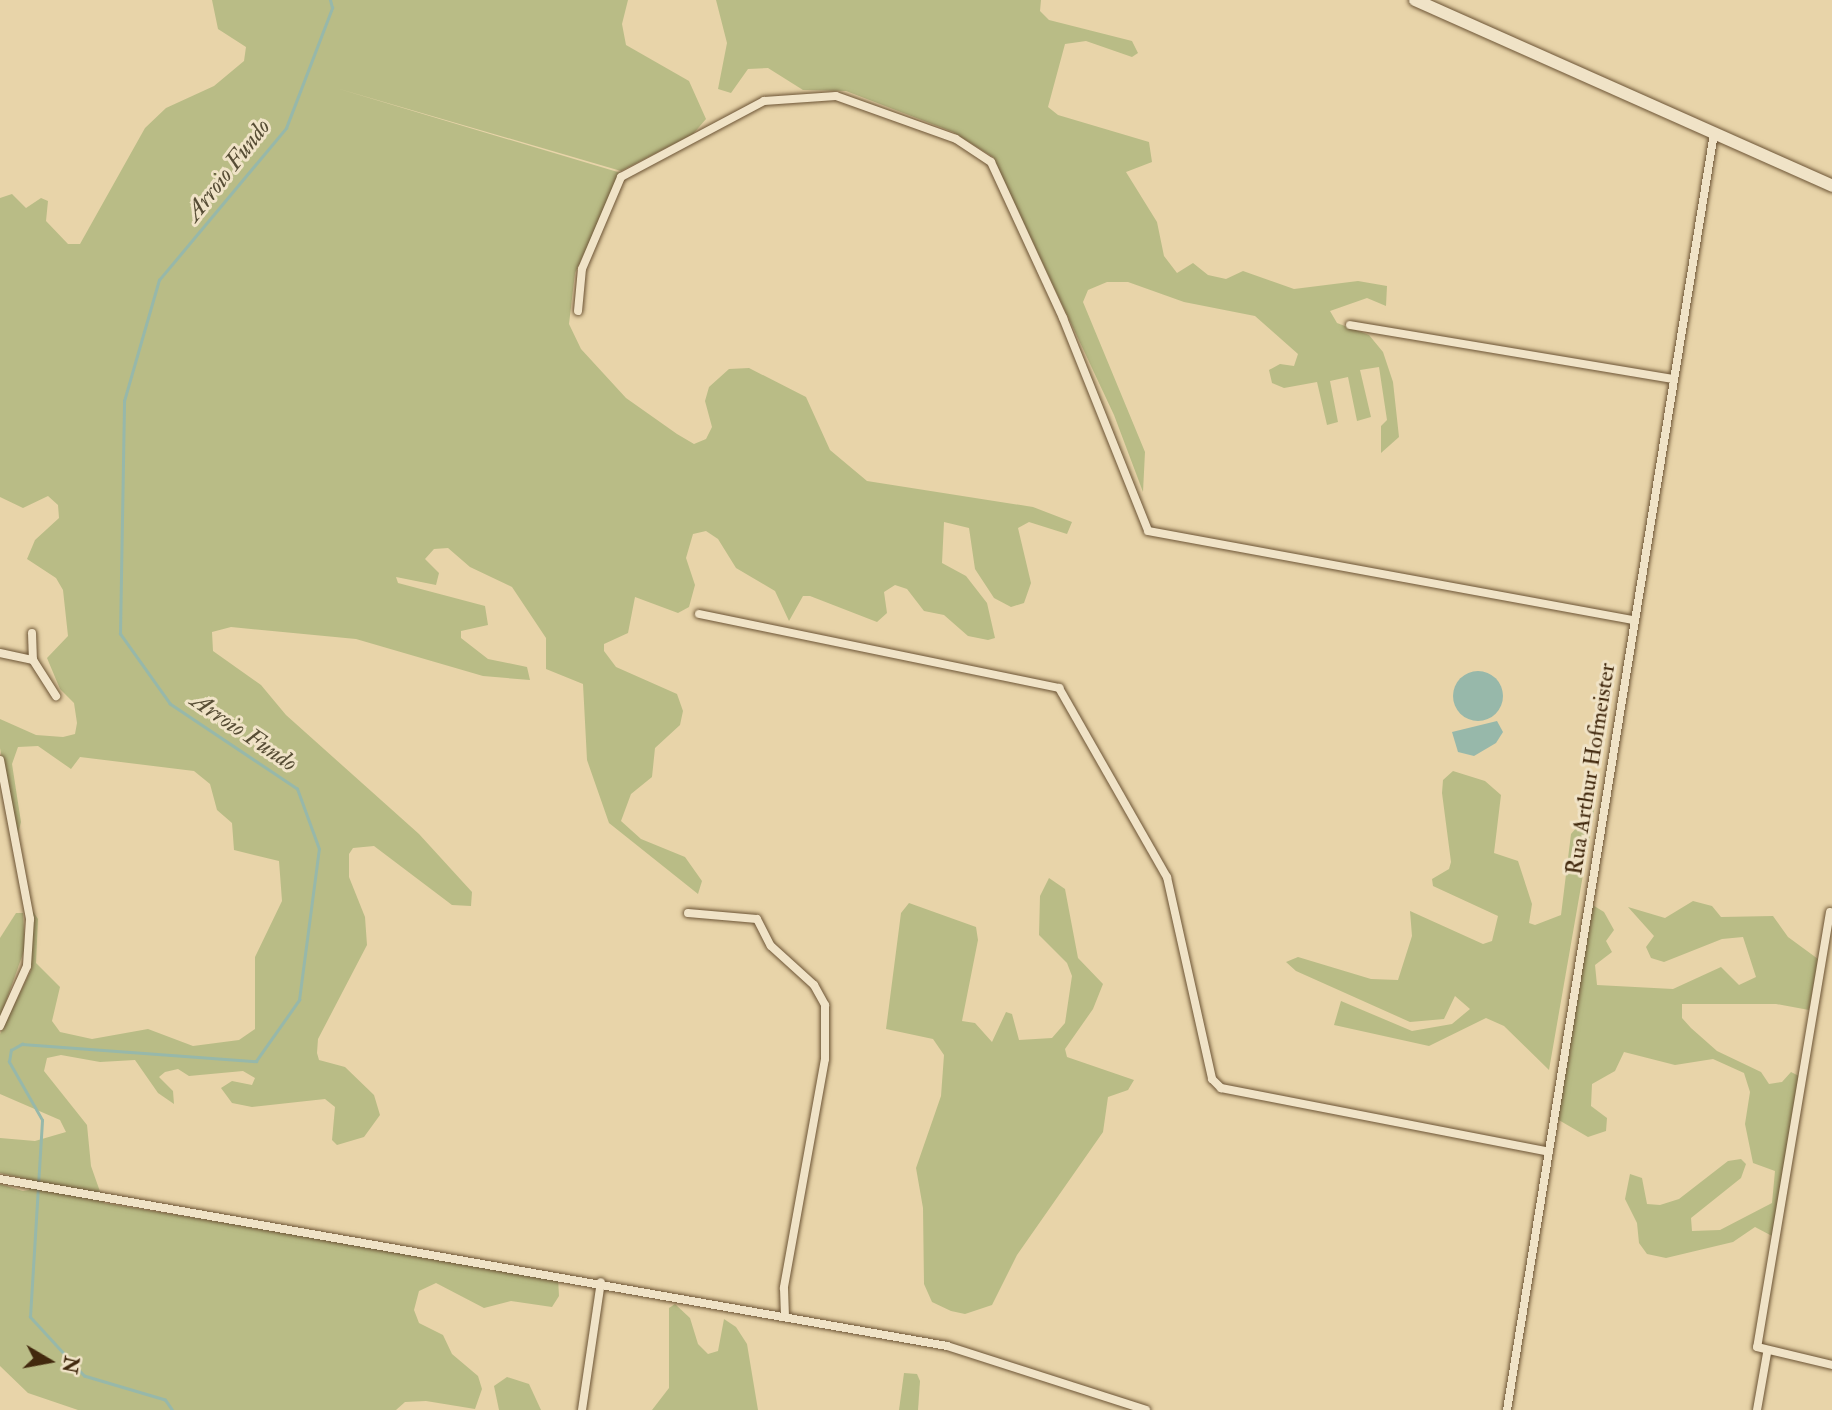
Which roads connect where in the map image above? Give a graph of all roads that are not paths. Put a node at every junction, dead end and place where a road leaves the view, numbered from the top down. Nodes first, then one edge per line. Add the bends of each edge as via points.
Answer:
1 (1415, 0) edge
2 (1714, 133) junction
3 (1832, 186) edge
4 (578, 311) dead end
5 (1350, 326) dead end
6 (1674, 379) junction
7 (699, 614) dead end
8 (1635, 620) junction
9 (32, 633) dead end
10 (0, 653) edge
11 (33, 660) junction
12 (55, 696) dead end
13 (0, 760) edge
14 (1830, 912) edge
15 (688, 913) dead end
16 (0, 1026) edge
17 (1549, 1152) junction
18 (0, 1179) edge
19 (601, 1282) junction
20 (785, 1317) junction
21 (1767, 1353) junction
22 (1832, 1365) edge
23 (582, 1410) edge
24 (1146, 1410) edge
25 (1507, 1410) edge
26 (1757, 1410) edge

1 - 2 main road
2 - 3 main road
2 - 6 street, Rua Arthur Hofmeister
4 - 8 street via 585,259 621,177 764,102 836,96 956,139 990,162 1063,318 1148,531
5 - 6 street
6 - 8 street, Rua Arthur Hofmeister
7 - 17 street via 1059,688 1167,877 1212,1079 1221,1088
8 - 17 street, Rua Arthur Hofmeister
9 - 11 street
10 - 11 street
11 - 12 street
13 - 16 street via 30,919 27,967
14 - 21 street via 1758,1347
15 - 20 street via 757,919 771,946 814,985 825,1005 825,1059 784,1288
17 - 25 street, Rua Arthur Hofmeister
18 - 19 street
19 - 20 street
19 - 23 street
20 - 24 street via 947,1346
21 - 22 street
21 - 26 street

